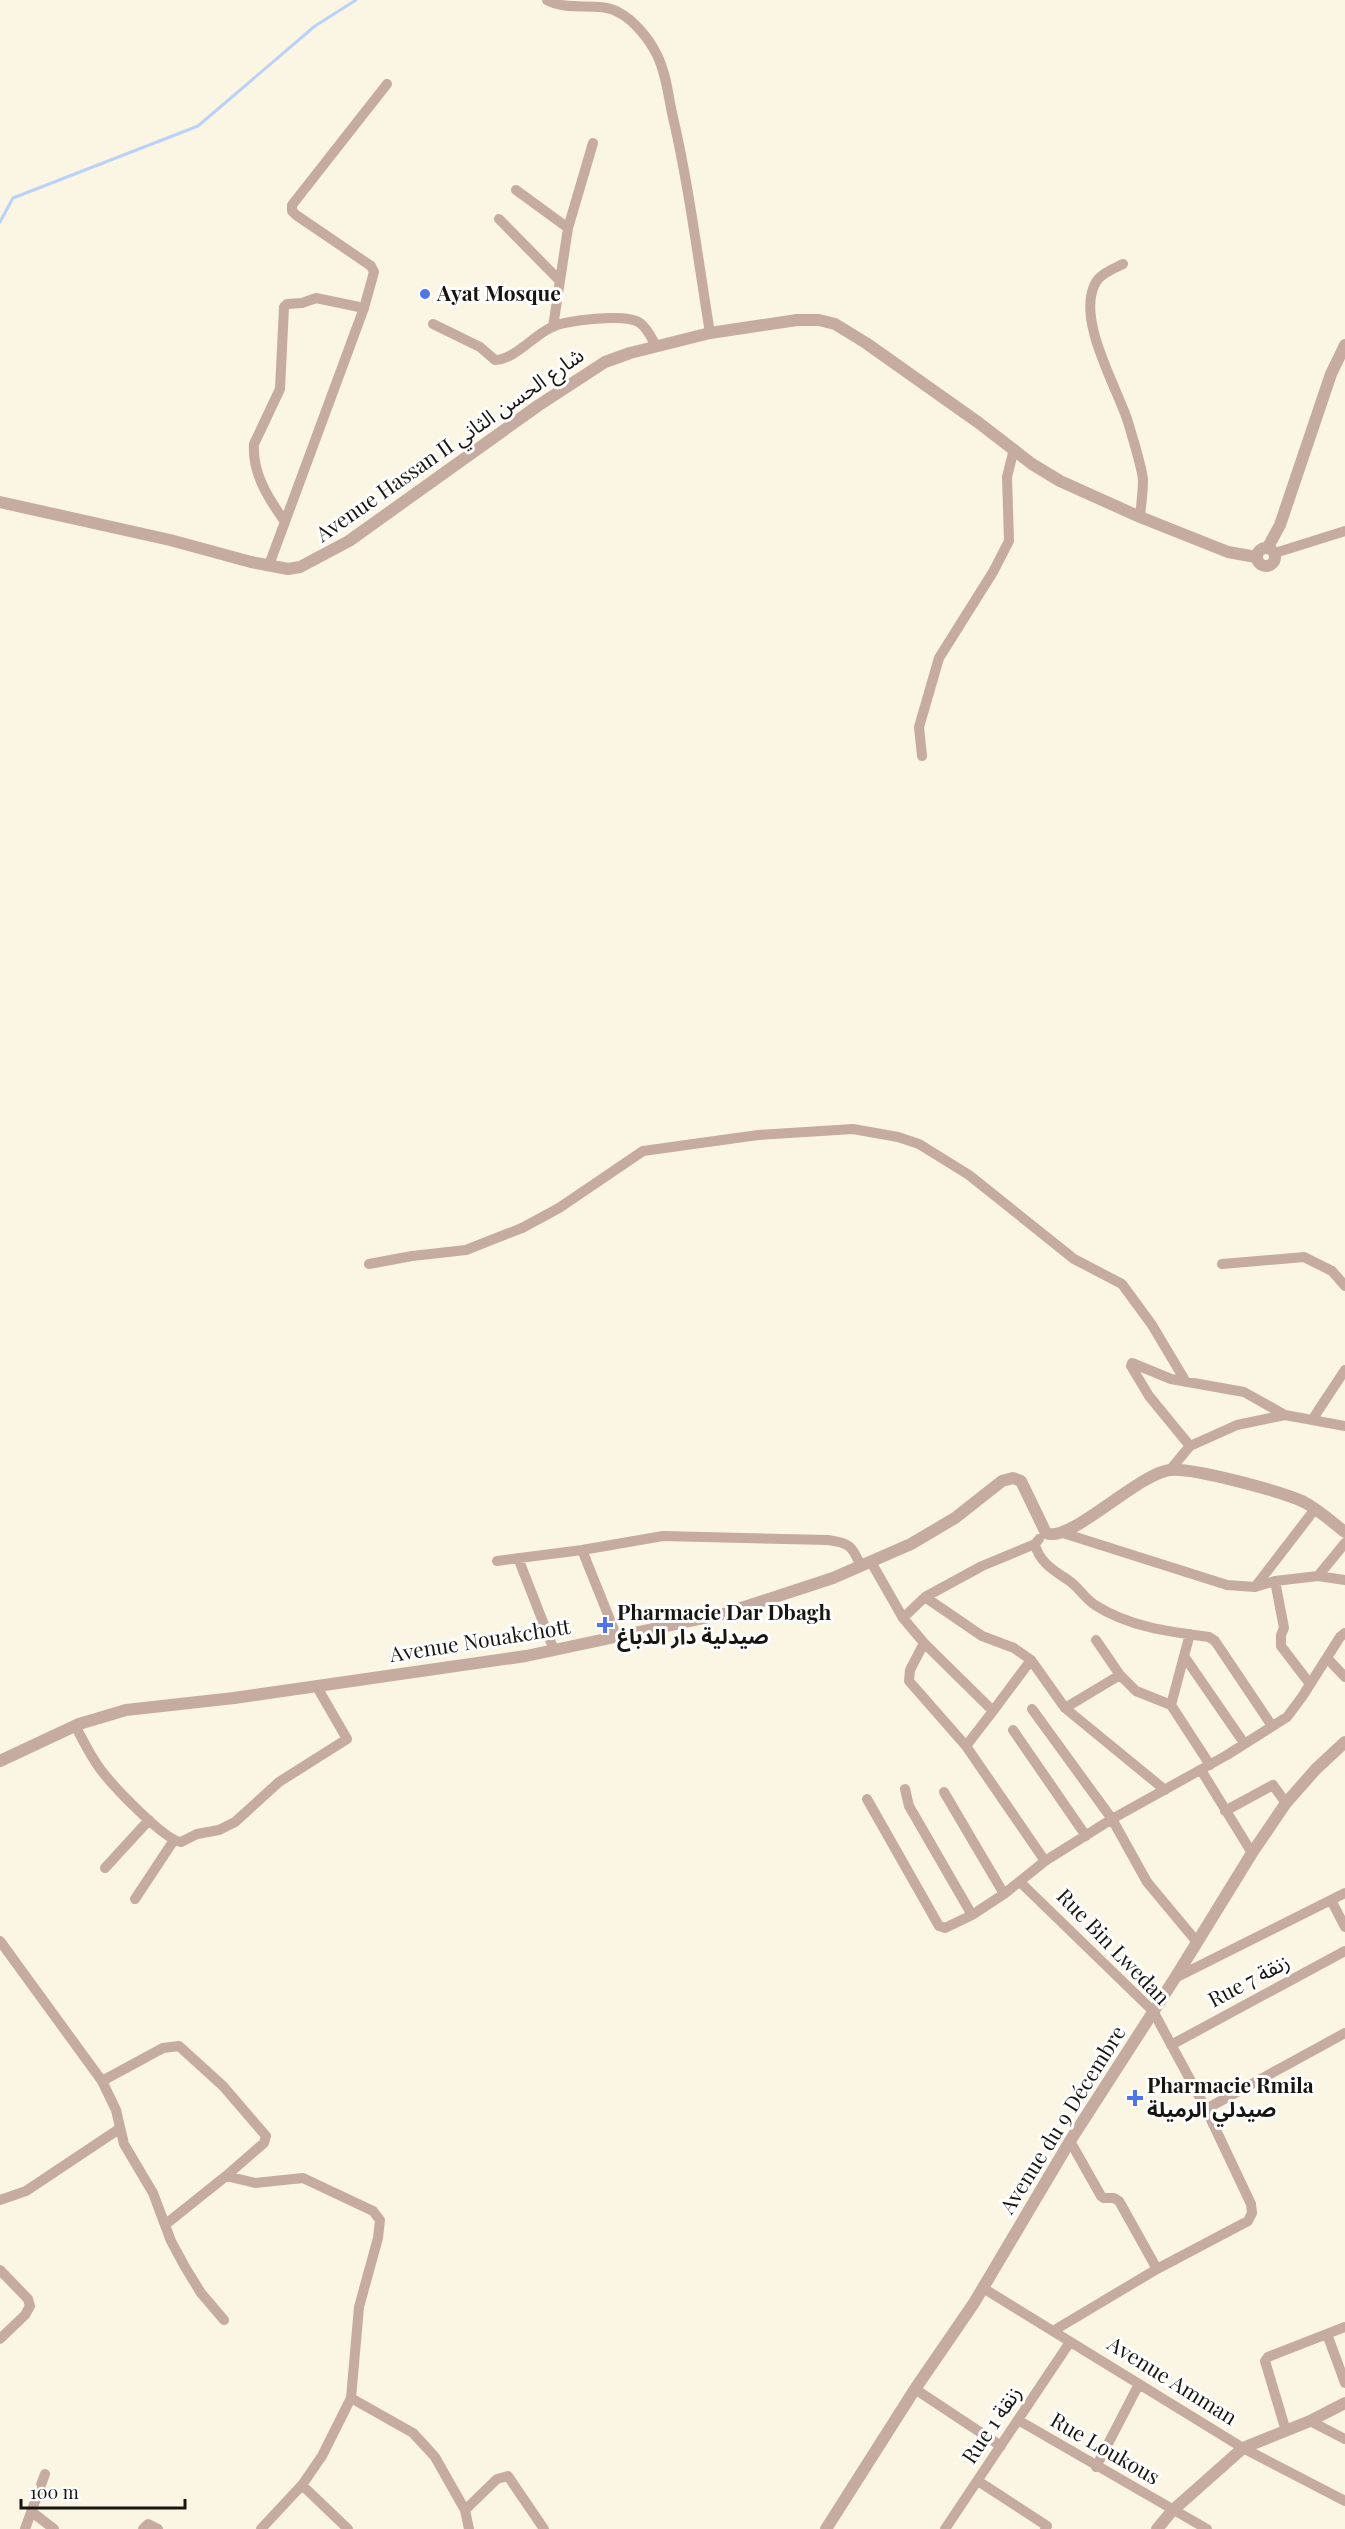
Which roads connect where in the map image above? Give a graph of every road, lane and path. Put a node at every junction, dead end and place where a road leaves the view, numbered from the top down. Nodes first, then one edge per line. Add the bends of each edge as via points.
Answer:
1 (547, 0) edge
2 (387, 84) dead end
3 (593, 143) dead end
4 (516, 190) dead end
5 (499, 219) dead end
6 (568, 228) junction
7 (1122, 264) dead end
8 (559, 280) junction
9 (364, 308) junction
10 (433, 324) dead end
11 (553, 327) junction
12 (710, 333) junction
13 (1345, 345) edge
14 (656, 346) junction
15 (1014, 450) junction
16 (0, 502) edge
17 (1140, 517) junction
18 (285, 522) junction
19 (1345, 531) edge
20 (1271, 550) junction
21 (269, 565) junction
22 (922, 756) dead end
23 (369, 1264) dead end
24 (1222, 1264) dead end
25 (1345, 1286) edge
26 (1345, 1371) edge
27 (1186, 1382) junction
28 (1285, 1415) junction
29 (1311, 1419) junction
30 (1345, 1425) edge
31 (1190, 1446) junction
32 (1170, 1470) junction
33 (1315, 1509) junction
34 (1345, 1532) edge
35 (1046, 1533) junction
36 (1064, 1533) junction
37 (1345, 1543) edge
38 (1035, 1544) junction
39 (582, 1550) junction
40 (518, 1558) junction
41 (497, 1561) dead end
42 (866, 1564) junction
43 (1318, 1576) junction
44 (1345, 1580) edge
45 (1275, 1581) junction
46 (1255, 1587) junction
47 (925, 1597) junction
48 (903, 1618) junction
49 (1345, 1633) edge
50 (1190, 1634) junction
51 (617, 1636) junction
52 (1096, 1640) dead end
53 (924, 1643) junction
54 (554, 1650) junction
55 (1184, 1656) junction
56 (1327, 1658) junction
57 (1031, 1660) junction
58 (1120, 1675) junction
59 (1345, 1677) edge
60 (1310, 1684) junction
61 (317, 1687) junction
62 (1171, 1705) junction
63 (1065, 1708) junction
64 (1032, 1709) dead end
65 (993, 1711) junction
66 (75, 1725) junction
67 (1272, 1726) junction
68 (1013, 1730) dead end
69 (1345, 1742) edge
70 (1244, 1743) junction
71 (966, 1746) junction
72 (0, 1761) edge
73 (1205, 1767) junction
74 (905, 1789) dead end
75 (1165, 1790) junction
76 (944, 1792) dead end
77 (867, 1798) dead end
78 (1286, 1803) junction
79 (1225, 1811) junction
80 (1112, 1819) junction
81 (149, 1820) junction
82 (1086, 1836) junction
83 (174, 1840) junction
84 (1252, 1852) junction
85 (1045, 1861) junction
86 (105, 1868) dead end
87 (1020, 1882) junction
88 (1345, 1893) edge
89 (1004, 1894) junction
90 (135, 1899) dead end
91 (1331, 1900) junction
92 (972, 1915) junction
93 (1345, 1927) edge
94 (0, 1941) edge
95 (1197, 1942) junction
96 (1345, 1951) edge
97 (1175, 1978) junction
98 (1153, 2012) junction
99 (1345, 2033) edge
100 (1172, 2045) junction
101 (102, 2081) junction
102 (1206, 2109) junction
103 (119, 2129) junction
104 (1070, 2141) junction
105 (226, 2176) junction
106 (0, 2200) edge
107 (166, 2223) junction
108 (1157, 2269) junction
109 (0, 2270) edge
110 (983, 2288) junction
111 (224, 2320) dead end
112 (1345, 2327) edge
113 (1053, 2331) junction
114 (1327, 2334) junction
115 (0, 2339) edge
116 (1070, 2342) junction
117 (1345, 2383) edge
118 (1139, 2384) junction
119 (915, 2389) junction
120 (351, 2398) junction
121 (1345, 2403) edge
122 (1018, 2420) junction
123 (1310, 2421) junction
124 (1286, 2431) junction
125 (1345, 2439) edge
126 (1001, 2446) junction
127 (1243, 2448) junction
128 (1096, 2467) junction
129 (45, 2474) dead end
130 (978, 2481) junction
131 (302, 2485) junction
132 (1345, 2501) edge
133 (465, 2510) junction
134 (1172, 2511) junction
135 (32, 2512) junction
136 (1046, 2528) edge
137 (25, 2529) edge
138 (54, 2529) edge
139 (143, 2529) edge
140 (158, 2529) edge
141 (261, 2529) edge
142 (348, 2529) edge
143 (469, 2529) edge
144 (544, 2529) edge
145 (826, 2529) edge
146 (945, 2529) edge
147 (1157, 2529) edge
148 (1207, 2529) edge

1 - 12 street via 564,6 617,11 635,25 657,54 682,160
2 - 9 street via 292,208 296,215 373,268
3 - 6 street
4 - 6 street
5 - 8 street
6 - 8 street
7 - 17 street via 1097,281 1092,322 1128,422 1143,478
8 - 11 street
9 - 18 street
9 - 18 street via 316,298 284,307 280,389 254,454 265,490
10 - 11 street via 480,347 495,360 510,356
11 - 14 street via 580,321 631,319 646,329
12 - 14 street, Avenue Hassan II شارع الحسن الثاني
12 - 15 street, Avenue Hassan II شارع الحسن الثاني via 796,320 835,324
13 - 20 street via 1331,374
14 - 21 street, Avenue Hassan II شارع الحسن الثاني via 588,371 319,559 288,569
15 - 17 street, Avenue Hassan II شارع الحسن الثاني via 1060,481
15 - 22 street via 1007,477 1009,541 939,658 919,727
16 - 21 street, Avenue Hassan II شارع الحسن الثاني
17 - 20 street, Avenue Hassan II شارع الحسن الثاني via 1228,552 1257,557 1259,550
18 - 21 street
19 - 20 street
23 - 27 street via 466,1250 515,1231 550,1214 643,1150 737,1137 853,1129 919,1144 976,1180 1074,1259 1122,1284
24 - 25 street via 1304,1257 1332,1271
26 - 29 street
27 - 28 street via 1244,1392
27 - 31 street via 1131,1364 1149,1396
28 - 29 street
28 - 31 street via 1237,1425
29 - 30 street
31 - 32 street
32 - 33 street via 1207,1474 1288,1495
32 - 36 street via 1124,1492
33 - 34 street
33 - 46 street
35 - 36 street
35 - 38 street
35 - 42 street, Avenue Nouakchott via 1021,1481 1007,1479 935,1532
36 - 46 street via 1227,1585
37 - 43 street
38 - 47 street via 982,1566
38 - 50 street via 1048,1566 1097,1606 1136,1624
39 - 40 street
39 - 42 street via 663,1536 828,1540 852,1548
39 - 51 street
40 - 41 street
40 - 54 street
42 - 48 street
42 - 51 street, Avenue Nouakchott via 723,1614
43 - 44 street
43 - 45 street
45 - 46 street
45 - 60 street via 1284,1628 1281,1646
47 - 48 street
47 - 57 street via 982,1636 1014,1648
48 - 53 street
49 - 56 street
50 - 55 street
50 - 67 street via 1215,1641
51 - 54 street, Avenue Nouakchott
52 - 58 street
53 - 65 street
53 - 71 street via 910,1670 909,1681
54 - 61 street, Avenue Nouakchott
55 - 62 street
55 - 70 street
56 - 59 street
56 - 60 street
57 - 63 street
57 - 65 street
58 - 62 street via 1141,1695
58 - 63 street
60 - 67 street via 1287,1717
61 - 66 street, Avenue Nouakchott via 126,1710
61 - 83 street via 347,1740 279,1782 228,1826 181,1842
62 - 73 street
63 - 75 street
64 - 80 street
65 - 71 street
66 - 72 street, Avenue Nouakchott
66 - 81 street via 101,1771
67 - 70 street
68 - 82 street
69 - 78 street, Avenue du 9 Décembre
70 - 73 street
71 - 85 street
73 - 75 street
73 - 79 street
74 - 92 street via 909,1806
75 - 80 street
76 - 89 street
77 - 92 street via 939,1926 945,1928
78 - 79 street via 1273,1785
78 - 84 street, Avenue du 9 Décembre
79 - 84 street
80 - 82 street
80 - 95 street via 1148,1882
81 - 83 street
81 - 86 street
82 - 85 street
83 - 90 street
84 - 95 street, Avenue du 9 Décembre
85 - 87 street
87 - 89 street
87 - 98 street, Rue Bin Lwedan
88 - 91 street
89 - 92 street
91 - 93 street
91 - 97 street
94 - 101 street
95 - 97 street, Avenue du 9 Décembre
96 - 100 street, Rue 7 زنقة
97 - 98 street, Avenue du 9 Décembre
98 - 100 street, Rue Bin Lwedan
98 - 104 street, Avenue du 9 Décembre
99 - 102 street
100 - 102 street, Rue Bin Lwedan
101 - 103 street via 116,2110
101 - 105 street via 163,2048 175,2045 185,2050 224,2086 266,2136 264,2143
102 - 108 street, Rue Bin Lwedan via 1252,2213 1248,2221
103 - 106 street via 26,2191
103 - 107 street
104 - 108 street via 1101,2196 1119,2201
104 - 110 street, Avenue du 9 Décembre
105 - 107 street
105 - 120 street via 255,2183 303,2178 380,2220 359,2307
107 - 111 street via 171,2241 201,2293
108 - 113 street
109 - 115 street via 30,2306
110 - 113 street, Avenue Amman
110 - 119 street, Avenue du 9 Décembre
112 - 114 street
113 - 116 street, Avenue Amman
114 - 117 street
114 - 124 street via 1265,2361
116 - 118 street, Avenue Amman
116 - 122 street, Rue 1 زنقة
118 - 127 street, Avenue Amman
118 - 128 street
119 - 126 street
119 - 145 street, Avenue du 9 Décembre
120 - 131 street via 322,2456
120 - 133 street via 413,2433 435,2457
121 - 123 street
122 - 126 street, Rue 1 زنقة
122 - 128 street, Rue Loukous
123 - 124 street
123 - 125 street
124 - 127 street
126 - 130 street, Rue 1 زنقة
127 - 132 street, Avenue Amman
127 - 134 street
128 - 134 street, Rue Loukous
129 - 135 street
130 - 136 street
130 - 146 street, Rue 1 زنقة
131 - 141 street
131 - 142 street
133 - 143 street
133 - 144 street via 497,2479 507,2475
134 - 147 street
134 - 148 street, Rue Loukous
135 - 137 street
135 - 138 street
139 - 140 street via 148,2524

